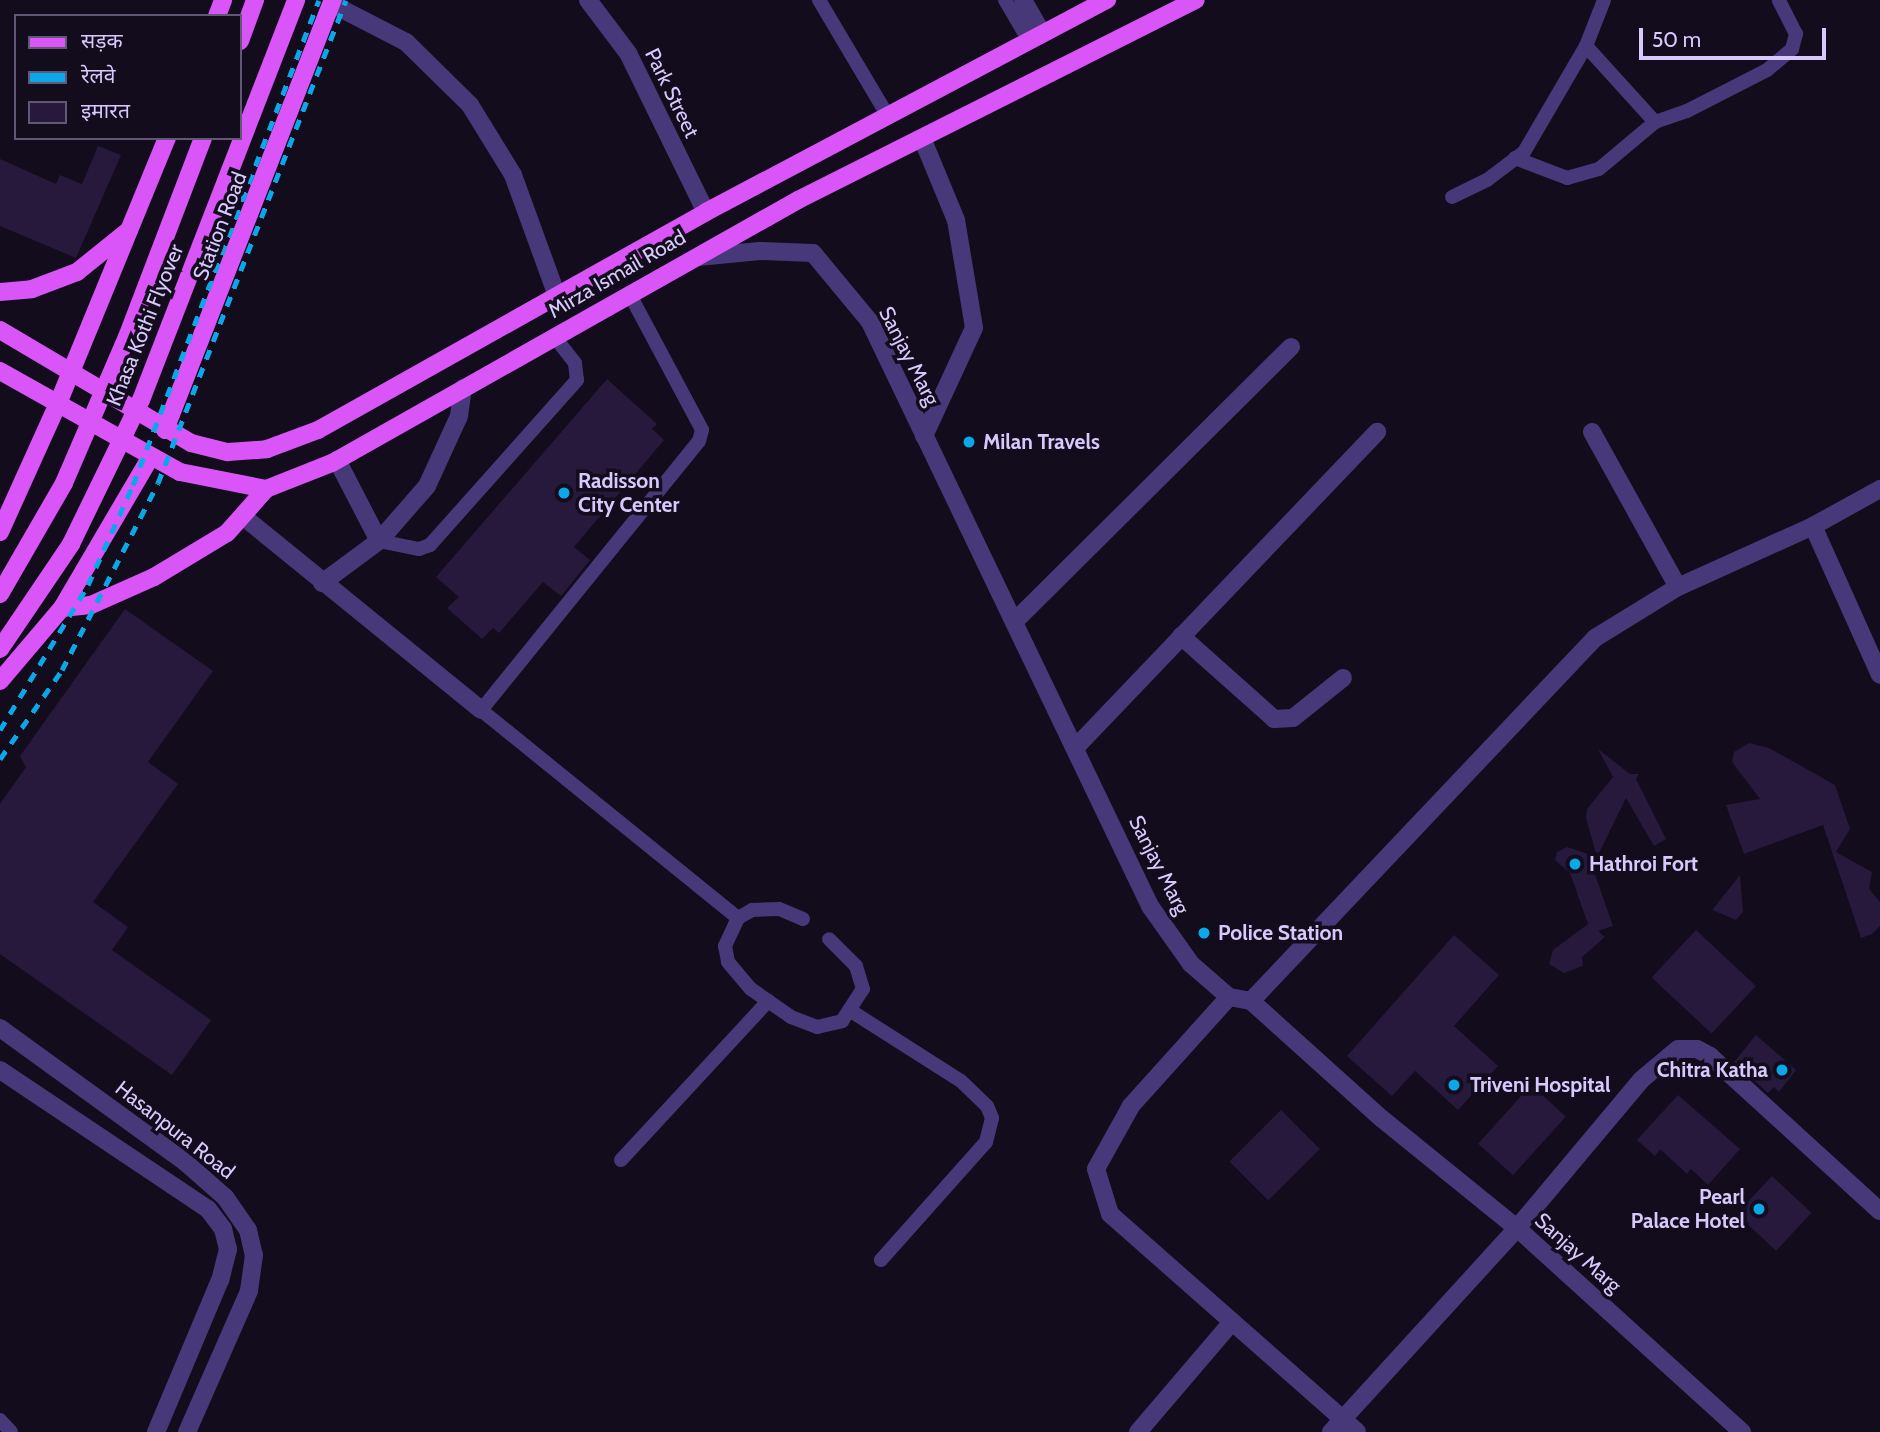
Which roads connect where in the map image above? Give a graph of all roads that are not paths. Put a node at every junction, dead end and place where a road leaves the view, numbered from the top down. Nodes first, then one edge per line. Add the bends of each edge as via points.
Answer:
1 (255, 0) edge
2 (296, 0) edge
3 (588, 0) edge
4 (819, 0) edge
5 (1005, 0) edge
6 (1023, 0) edge
7 (1107, 0) edge
8 (1196, 0) edge
9 (1604, 0) edge
10 (1779, 0) edge
11 (332, 2) edge
12 (242, 36) edge
13 (1036, 37) junction
14 (1586, 46) junction
15 (888, 116) junction
16 (1655, 122) junction
17 (922, 138) junction
18 (242, 139) edge
19 (166, 140) edge
20 (202, 140) edge
21 (242, 140) edge
22 (1516, 158) junction
23 (1452, 197) dead end
24 (706, 212) junction
25 (130, 229) junction
26 (691, 258) junction
27 (0, 292) edge
28 (629, 293) junction
29 (557, 296) junction
30 (0, 330) edge
31 (554, 336) junction
32 (1291, 347) dead end
33 (0, 371) edge
34 (70, 374) junction
35 (463, 388) junction
36 (57, 407) junction
37 (165, 430) junction
38 (1377, 432) dead end
39 (1592, 432) dead end
40 (924, 436) junction
41 (151, 456) junction
42 (337, 460) junction
43 (265, 489) junction
44 (1880, 489) edge
45 (244, 518) junction
46 (1813, 526) junction
47 (0, 532) edge
48 (379, 541) junction
49 (322, 583) junction
50 (1678, 587) junction
51 (0, 594) edge
52 (62, 608) junction
53 (1015, 621) junction
54 (1181, 636) junction
55 (0, 649) edge
56 (1880, 674) edge
57 (1343, 678) dead end
58 (0, 681) edge
59 (481, 710) junction
60 (1076, 747) junction
61 (738, 918) junction
62 (803, 919) dead end
63 (829, 939) dead end
64 (1228, 998) junction
65 (768, 1001) junction
66 (1251, 1001) junction
67 (851, 1011) junction
68 (0, 1028) edge
69 (0, 1069) edge
70 (621, 1160) dead end
71 (1880, 1211) edge
72 (1517, 1228) junction
73 (881, 1260) dead end
74 (1232, 1322) junction
75 (0, 1420) edge
76 (1337, 1426) edge
77 (189, 1428) edge
78 (11, 1432) edge
79 (156, 1432) edge
80 (1138, 1432) edge
81 (1357, 1432) edge
82 (1742, 1432) edge

1 - 12 main road
2 - 18 main road, Khasa Kothi Flyover
3 - 24 street, Park Street via 628,53
4 - 15 lane
5 - 13 lane
6 - 13 street
7 - 13 main road, Mirza Ismail Road
8 - 17 main road, Mirza Ismail Road
9 - 14 lane
10 - 16 lane via 1796,34 1792,49 1768,70
11 - 29 street via 406,42 470,105 513,175
11 - 37 main road, Station Road
13 - 15 main road, Mirza Ismail Road
14 - 16 lane
14 - 22 lane via 1524,152
15 - 24 main road, Mirza Ismail Road
16 - 22 lane via 1599,169 1567,178
17 - 26 main road, Mirza Ismail Road
17 - 40 street via 956,219 974,328
19 - 25 main road
20 - 51 main road, Khasa Kothi Flyover via 127,337 64,483
21 - 55 main road, Khasa Kothi Flyover via 141,400 71,544
22 - 23 lane via 1487,180
24 - 29 main road, Mirza Ismail Road
25 - 27 main road via 77,272 32,289
25 - 34 main road
26 - 28 main road, Mirza Ismail Road
26 - 40 street, Sanjay Marg via 760,251 813,253 870,321
28 - 31 main road, Mirza Ismail Road
28 - 59 lane via 702,430 699,442
29 - 37 main road, Mirza Ismail Road via 318,430 267,449 228,452
30 - 34 main road, Mirza Ismail Road
31 - 35 main road, Mirza Ismail Road
31 - 48 lane via 575,363 577,380 430,545 419,549
32 - 53 street
33 - 36 main road
34 - 36 main road
34 - 37 main road, Mirza Ismail Road
35 - 42 main road, Mirza Ismail Road
35 - 48 street via 459,416 427,486
36 - 41 main road
36 - 47 main road
38 - 54 street
39 - 50 street
40 - 53 street, Sanjay Marg
41 - 43 main road via 180,472
41 - 52 main road
42 - 43 main road, Mirza Ismail Road
42 - 48 street
43 - 45 main road
44 - 46 street
45 - 49 street
45 - 52 main road via 154,576 91,605
46 - 50 street
46 - 56 street
48 - 49 street
49 - 59 street
50 - 66 street via 1595,638
52 - 58 main road
53 - 60 street, Sanjay Marg
54 - 57 street via 1274,719 1284,722
54 - 60 street
59 - 61 lane
60 - 64 street, Sanjay Marg via 1150,906 1191,964
61 - 62 lane via 765,907
61 - 65 lane via 725,946 728,962 736,976
63 - 67 lane via 847,955 862,979 863,989
64 - 66 street
64 - 74 street via 1130,1106 1096,1168 1110,1214
65 - 67 lane via 817,1027 842,1021
65 - 70 lane
66 - 72 street, Sanjay Marg via 1381,1118
67 - 73 lane via 961,1081 987,1106 992,1118 986,1142
68 - 77 street, Hasanpura Road via 185,1162 225,1197 248,1230 254,1255 249,1291
69 - 79 street, Hasanpura Road via 208,1209 223,1229 228,1249 220,1280
71 - 72 street via 1710,1056 1697,1049 1678,1049 1641,1080
72 - 76 street
72 - 82 street, Sanjay Marg
74 - 76 street
74 - 80 street
75 - 78 lane
76 - 81 street

